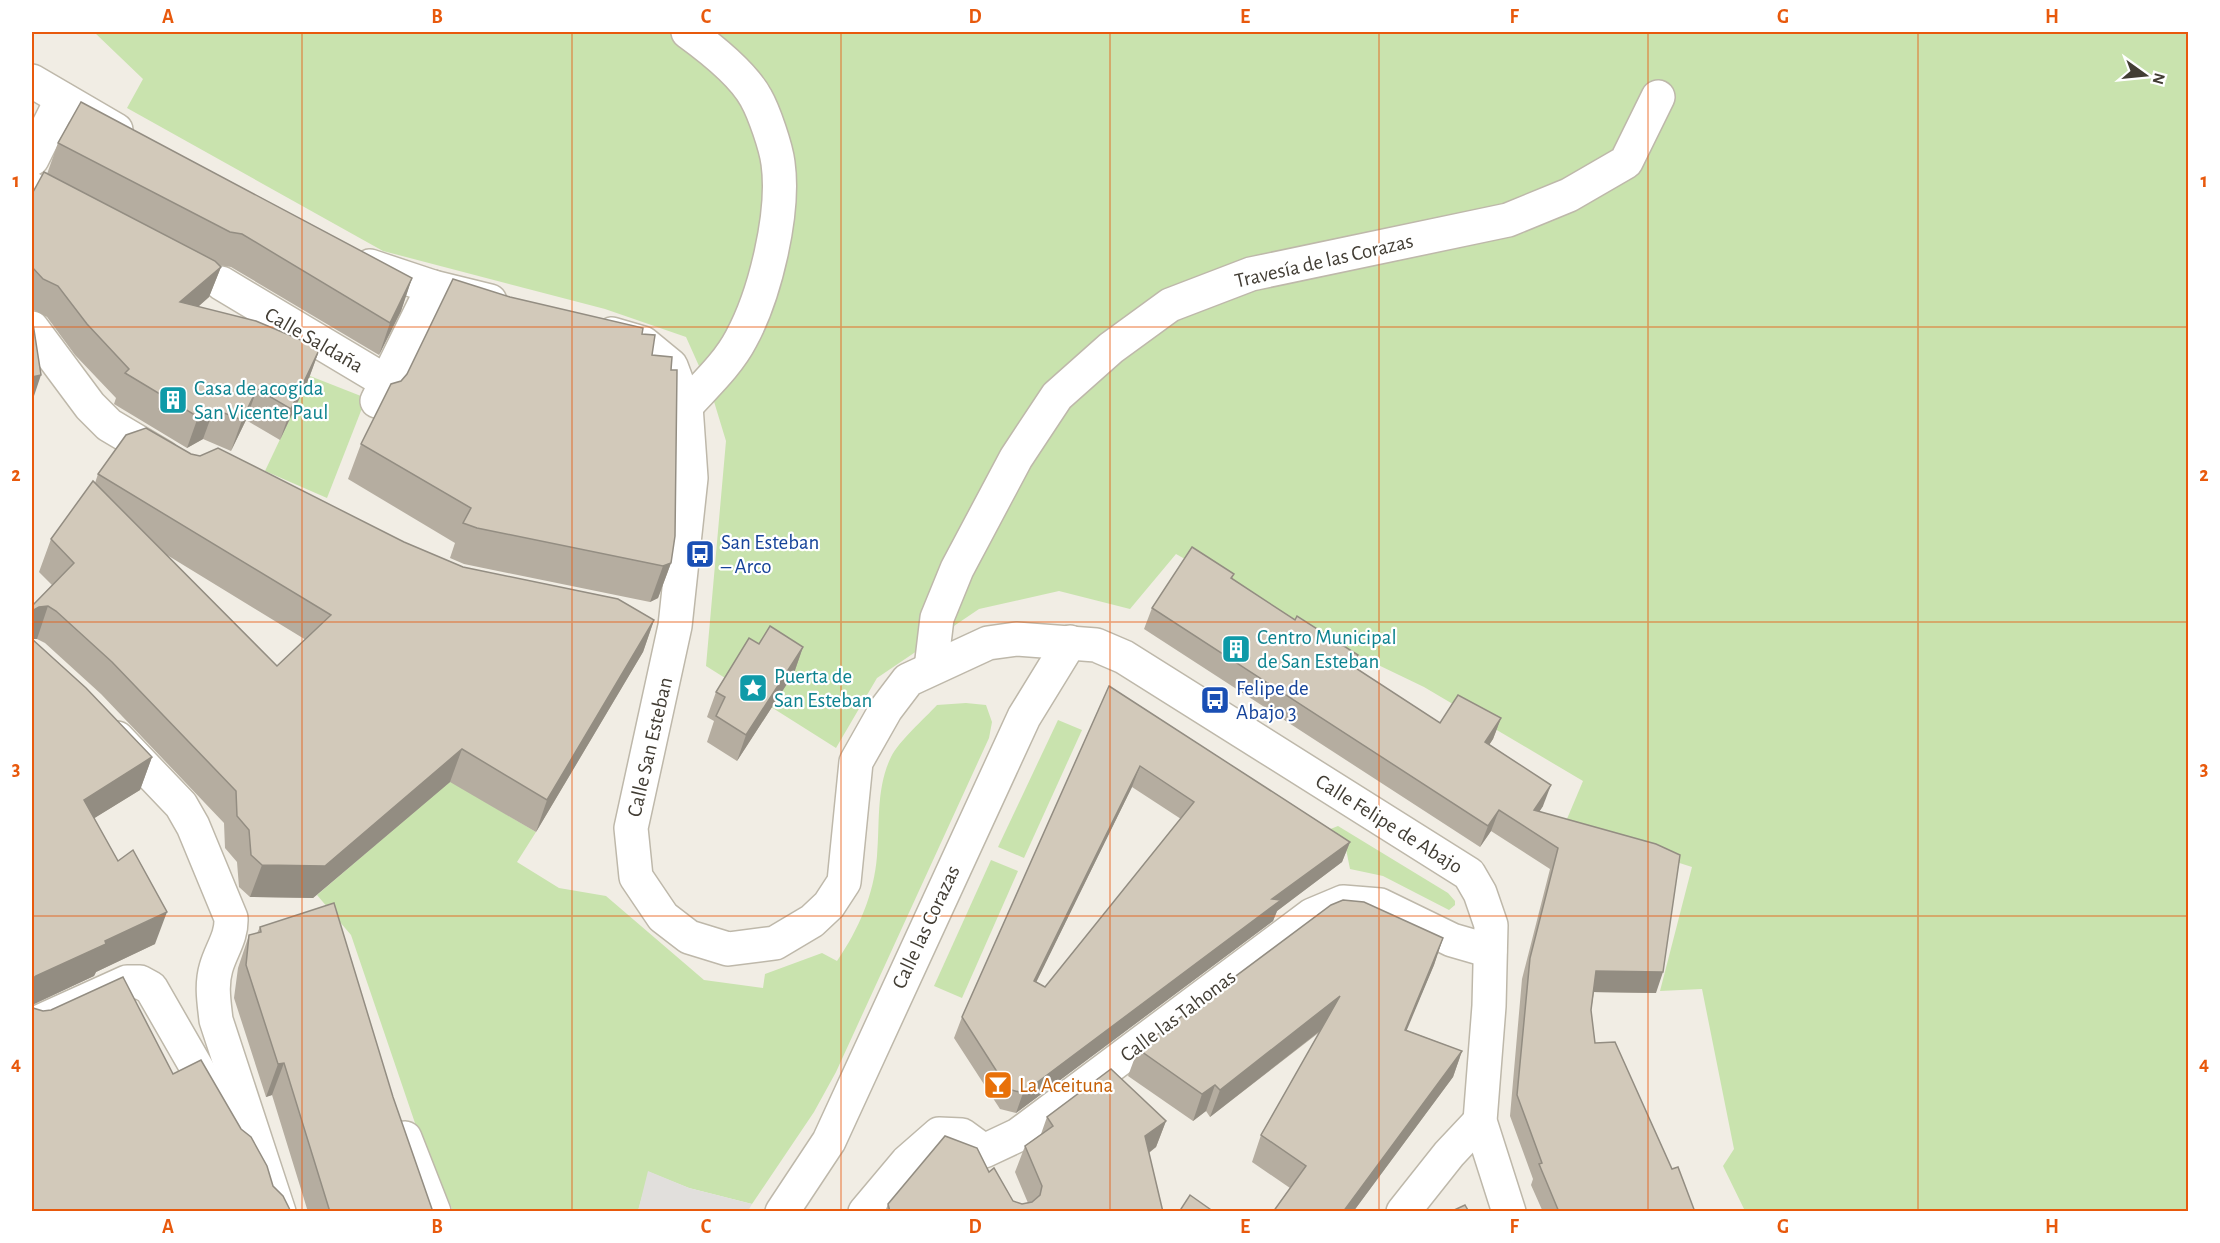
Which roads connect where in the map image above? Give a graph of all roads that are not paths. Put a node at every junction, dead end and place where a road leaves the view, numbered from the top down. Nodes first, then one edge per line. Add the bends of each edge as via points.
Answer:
1 (688, 32) edge
2 (32, 81) edge
3 (1658, 98) dead end
4 (62, 99) junction
5 (143, 146) edge
6 (32, 159) edge
7 (32, 185) edge
8 (84, 212) edge
9 (345, 254) edge
10 (433, 287) junction
11 (223, 291) dead end
12 (514, 307) edge
13 (581, 325) edge
14 (32, 328) edge
15 (686, 406) junction
16 (188, 470) edge
17 (642, 620) edge
18 (675, 626) junction
19 (1070, 642) junction
20 (931, 668) junction
21 (95, 715) edge
22 (1490, 951) junction
23 (32, 1025) edge
24 (396, 1113) edge
25 (1479, 1121) junction
26 (278, 1212) edge
27 (434, 1212) edge
28 (782, 1212) edge
29 (865, 1212) edge
30 (1403, 1212) edge
31 (1509, 1212) edge

1 - 15 street via 718,54 756,97 778,162 777,231 762,288 741,340
2 - 4 street
3 - 20 street, Travesía de las Corazas via 1626,162 1569,195 1508,220 1251,274 1170,305 1111,348 1057,396 1016,458 957,569 937,618
4 - 5 street
4 - 6 street
7 - 8 street
9 - 10 street
10 - 11 street, Calle Saldaña via 381,391
10 - 12 street
13 - 15 street, Calle San Esteban via 642,343 671,366
14 - 16 street via 109,425
15 - 18 street, Calle San Esteban via 691,478
17 - 18 street
18 - 20 street, Calle San Esteban via 631,828 636,877 663,917 689,937 728,949 775,943 812,921 829,905 844,882 856,762 886,709 908,680
19 - 20 street, Calle San Esteban via 1016,639 988,643
19 - 22 street, Calle Felipe de Abajo via 1096,645 1124,657 1469,874 1491,925
19 - 28 street, Calle las Corazas via 1024,717 829,1140
21 - 26 street via 181,806 231,918 232,930 214,976 216,1020
22 - 25 street, Calle Felipe de Abajo
22 - 29 street, Calle las Tahonas via 1452,940 1380,905 1343,902 1312,915 1018,1135 990,1164 962,1135 939,1134 907,1162
23 - 26 street via 127,982 140,982 151,988
24 - 27 street
25 - 30 street
25 - 31 street, Calle Felipe de Abajo

